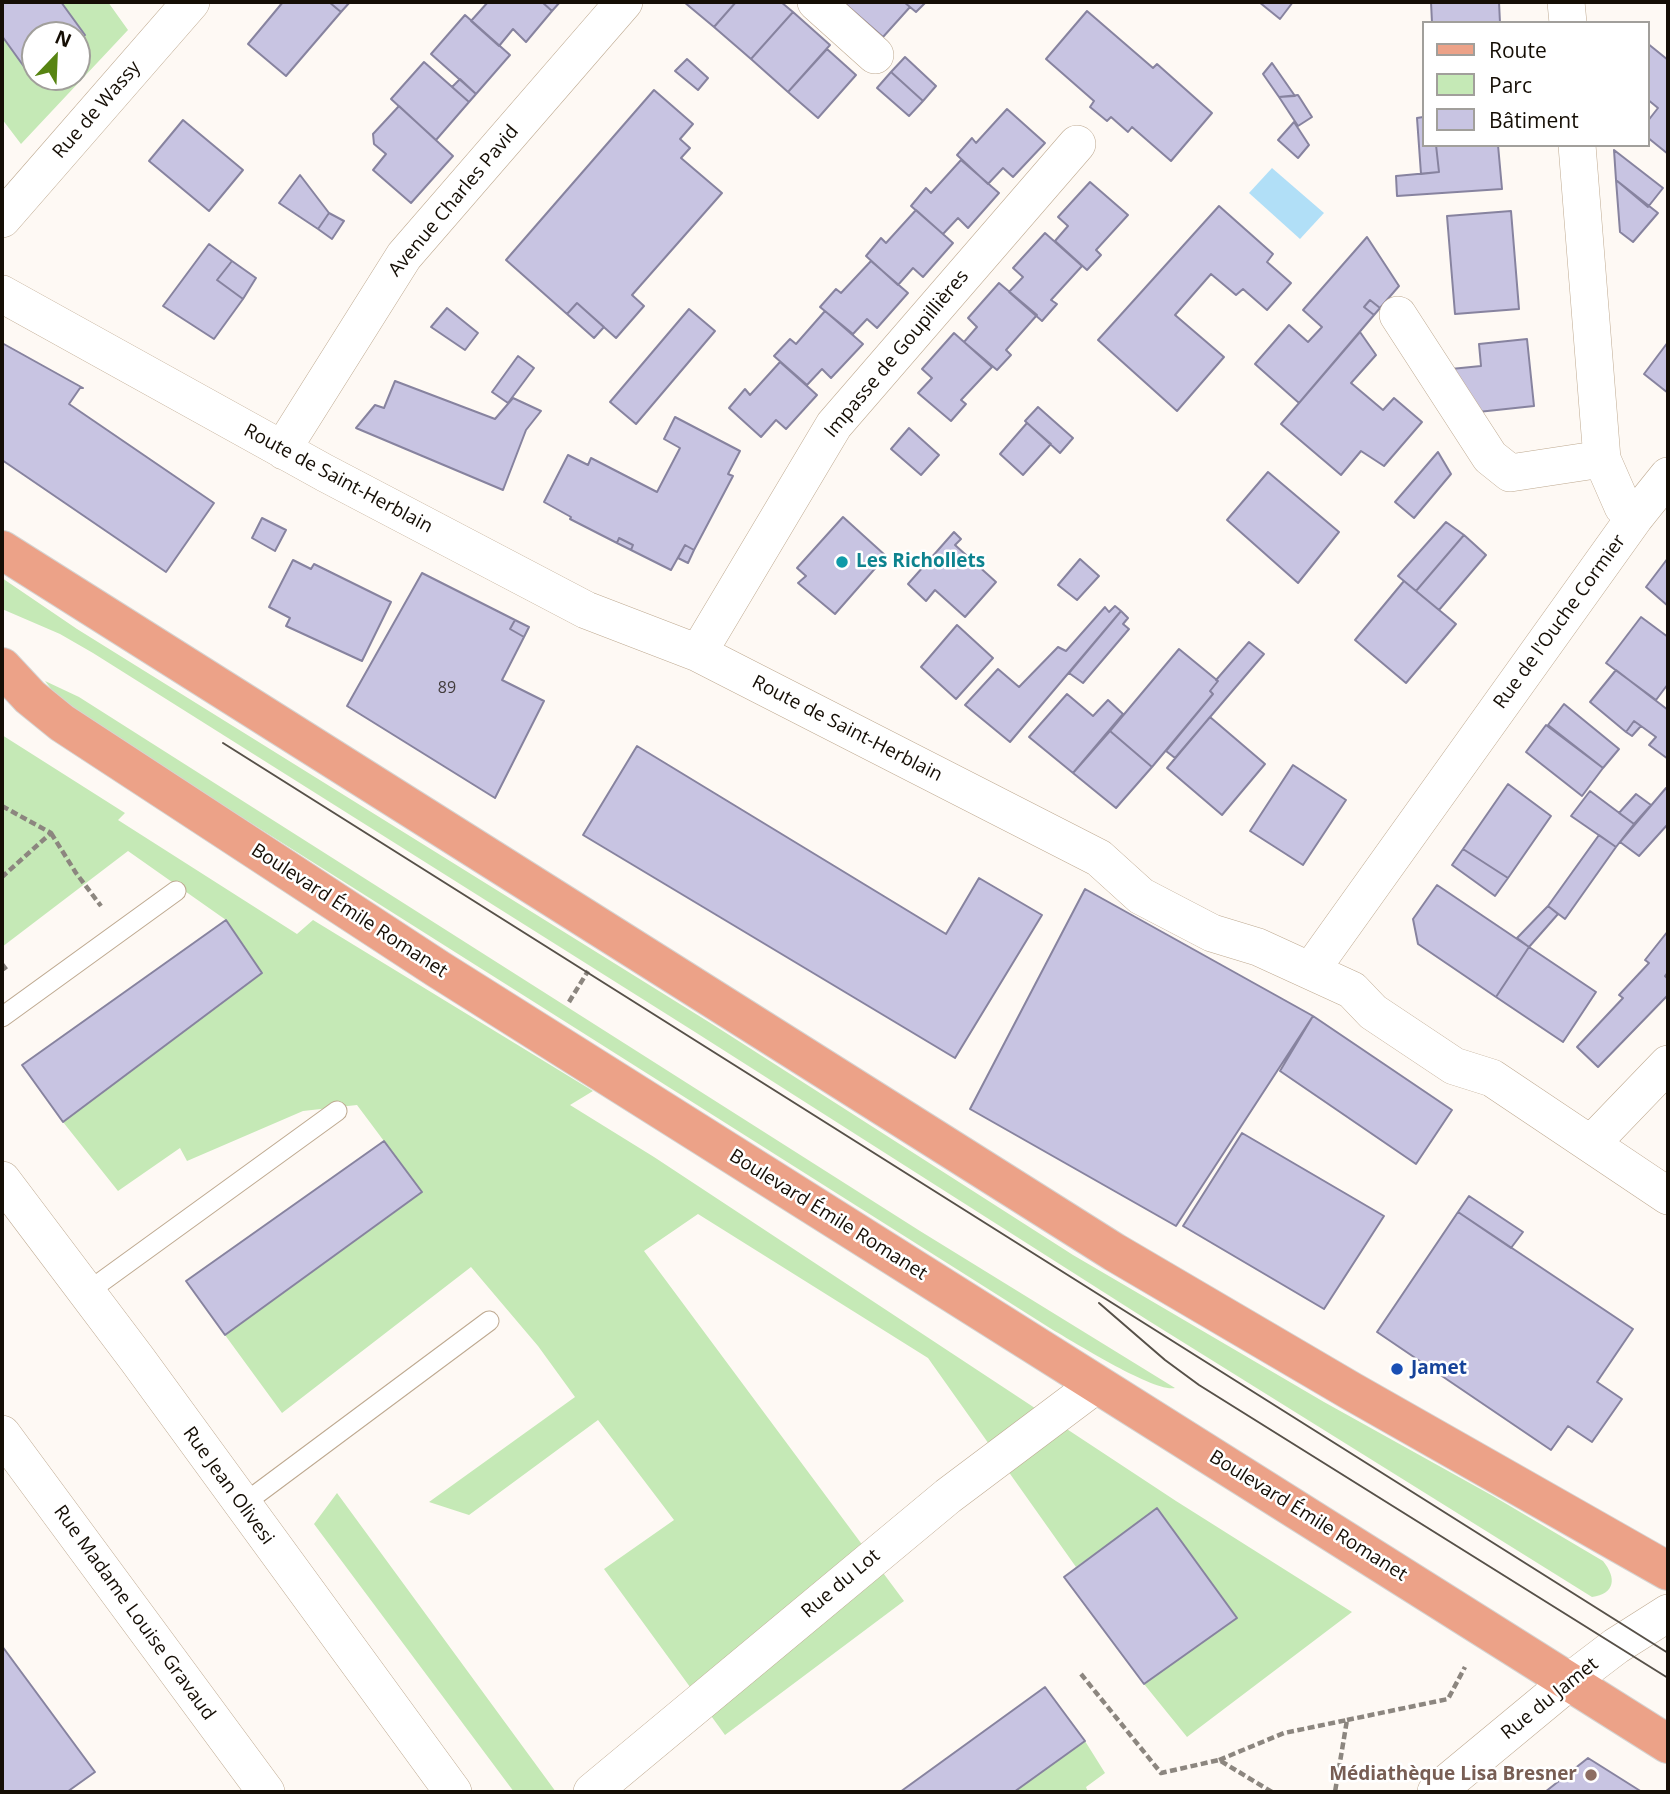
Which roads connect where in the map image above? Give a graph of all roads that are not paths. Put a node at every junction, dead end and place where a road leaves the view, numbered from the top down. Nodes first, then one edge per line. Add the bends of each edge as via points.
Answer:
1 (191, 2) edge
2 (624, 2) edge
3 (816, 2) edge
4 (1566, 2) edge
5 (1568, 21) edge
6 (874, 55) dead end
7 (1077, 144) dead end
8 (1577, 147) edge
9 (2, 219) edge
10 (2, 294) edge
11 (1398, 316) dead end
12 (284, 451) junction
13 (1602, 459) junction
14 (1668, 476) edge
15 (1635, 517) junction
16 (2, 550) edge
17 (698, 653) junction
18 (2, 667) edge
19 (176, 891) dead end
20 (1311, 970) junction
21 (2, 1017) edge
22 (1668, 1064) edge
23 (337, 1111) dead end
24 (1591, 1144) junction
25 (2, 1180) edge
26 (1668, 1196) edge
27 (86, 1293) junction
28 (489, 1321) dead end
29 (1097, 1384) junction
30 (2, 1434) edge
31 (242, 1505) junction
32 (1668, 1571) edge
33 (1668, 1613) edge
34 (1570, 1681) junction
35 (1668, 1744) edge
36 (266, 1792) edge
37 (453, 1792) edge
38 (592, 1792) edge
39 (1436, 1792) edge

1 - 9 street, Rue de Wassy
2 - 12 street, Avenue Charles Pavid via 404,256
3 - 6 street
4 - 5 street
7 - 17 street, Impasse de Goupillières via 834,425
8 - 13 street, Rue de l'Ouche Cormier
10 - 12 street, Route de Saint-Herblain
11 - 13 street via 1490,457 1510,473
12 - 17 street, Route de Saint-Herblain via 586,610
13 - 15 street, Rue de l'Ouche Cormier via 1623,507
14 - 15 street
15 - 20 street, Rue de l'Ouche Cormier
16 - 32 main road via 1114,1252
17 - 20 street, Route de Saint-Herblain via 1099,858 1141,896 1212,933
18 - 29 main road, Boulevard Émile Romanet via 30,698 62,723 438,969
19 - 21 lane
20 - 24 street, Route de Saint-Herblain via 1352,990 1373,1012 1454,1066 1492,1078
22 - 24 street
23 - 27 lane
24 - 26 street, Route de Saint-Herblain
25 - 27 street, Rue Jean Olivesi
27 - 31 street, Rue Jean Olivesi
28 - 31 lane
29 - 34 main road, Boulevard Émile Romanet
29 - 38 street, Rue du Lot via 948,1496
30 - 36 street, Rue Madame Louise Gravaud
31 - 37 street, Rue Jean Olivesi
33 - 34 street, Rue du Jamet
34 - 35 main road, Boulevard Émile Romanet
34 - 39 street, Rue du Jamet

